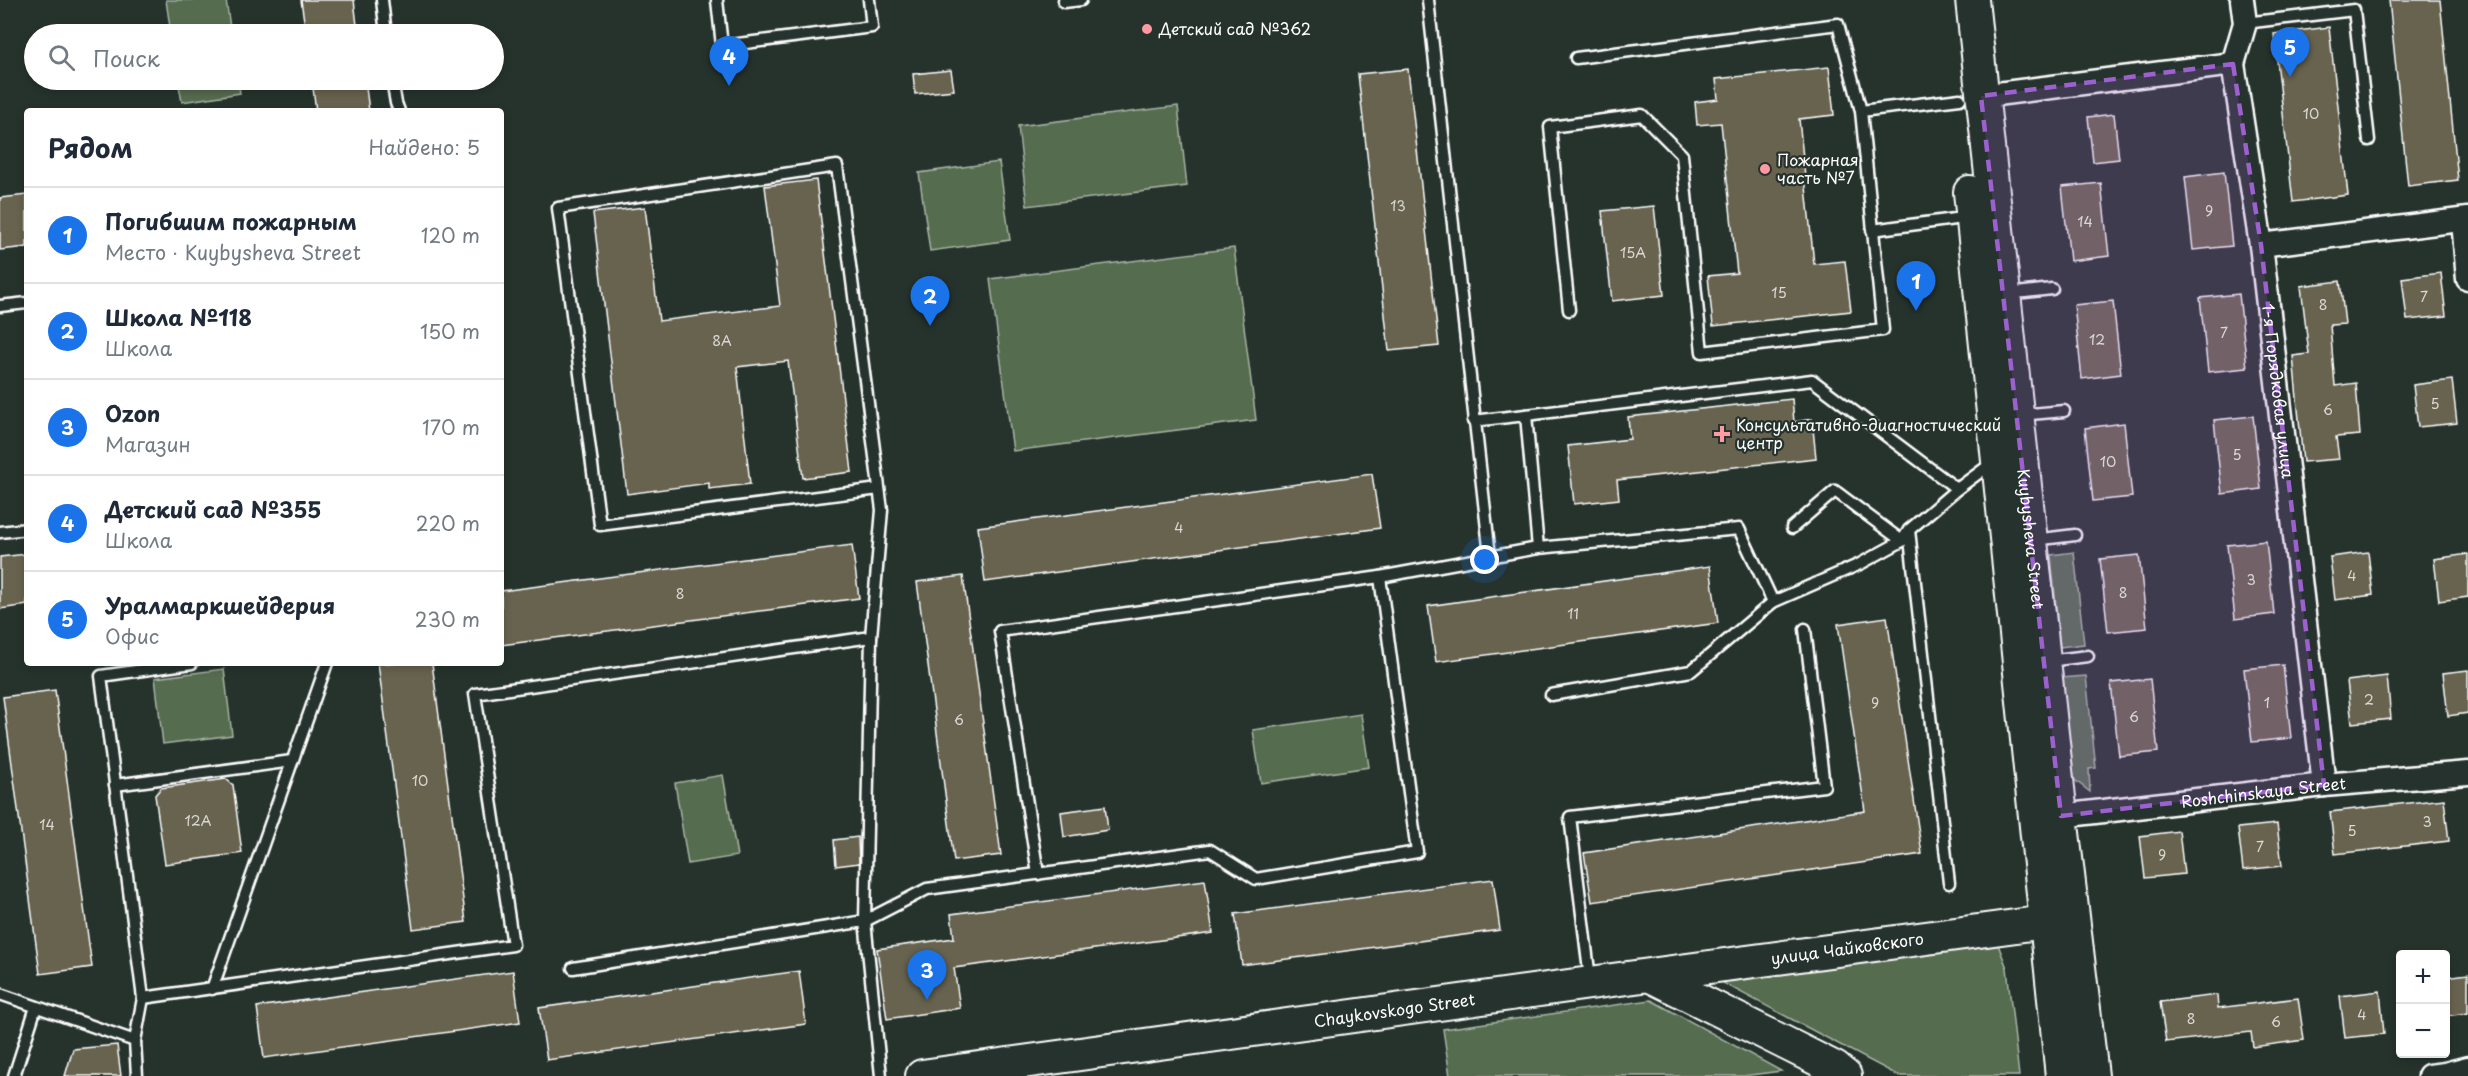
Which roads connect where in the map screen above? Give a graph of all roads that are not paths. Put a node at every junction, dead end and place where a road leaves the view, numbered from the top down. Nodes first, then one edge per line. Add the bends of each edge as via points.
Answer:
1 (382, 0) edge
2 (717, 0) edge
3 (869, 0) edge
4 (1064, 0) edge
5 (1081, 0) edge
6 (1428, 0) edge
7 (1950, 0) edge
8 (1972, 0) edge
9 (2242, 0) edge
10 (2245, 23) junction
11 (385, 24) edge
12 (1576, 58) dead end
13 (2233, 64) junction
14 (394, 90) edge
15 (1971, 97) junction
16 (398, 108) edge
17 (1861, 111) junction
18 (2369, 140) dead end
19 (1973, 216) junction
20 (2466, 219) edge
21 (1872, 230) junction
22 (2261, 245) junction
23 (2468, 279) edge
24 (2052, 289) dead end
25 (2003, 294) junction
26 (24, 303) edge
27 (0, 306) edge
28 (1569, 310) dead end
29 (2064, 411) dead end
30 (1526, 415) junction
31 (2017, 416) junction
32 (1473, 421) junction
33 (1998, 459) junction
34 (879, 489) junction
35 (1957, 489) junction
36 (1792, 528) dead end
37 (24, 529) edge
38 (1909, 530) junction
39 (0, 532) edge
40 (2075, 535) dead end
41 (2030, 540) junction
42 (1902, 541) junction
43 (1538, 548) junction
44 (1490, 556) junction
45 (1380, 577) junction
46 (1773, 603) junction
47 (1805, 629) dead end
48 (871, 637) junction
49 (2088, 656) dead end
50 (2044, 661) junction
51 (135, 666) edge
52 (326, 666) edge
53 (1551, 695) dead end
54 (292, 761) junction
55 (2468, 773) edge
56 (2324, 784) junction
57 (115, 785) junction
58 (2061, 816) junction
59 (1038, 874) junction
60 (1949, 883) dead end
61 (865, 921) junction
62 (2045, 922) junction
63 (573, 968) dead end
64 (1652, 976) junction
65 (1590, 983) junction
66 (212, 989) junction
67 (0, 994) edge
68 (143, 998) junction
69 (36, 1007) junction
70 (135, 1041) junction
71 (2468, 1068) edge
72 (14, 1076) edge
73 (137, 1076) edge
74 (881, 1076) edge
75 (922, 1076) edge
76 (1845, 1076) edge
77 (2062, 1076) edge
78 (2092, 1076) edge
79 (2429, 1076) edge

1 - 11 lane
2 - 3 lane via 722,46 872,27
4 - 5 lane
6 - 32 lane
7 - 15 main road, Kuybysheva Street
8 - 15 main road, Kuybysheva Street
9 - 10 street, 1-я Порядковая улица
10 - 13 street, 1-я Порядковая улица
10 - 18 lane via 2354,10
12 - 17 lane via 1838,24
13 - 15 street
13 - 22 street, 1-я Порядковая улица
14 - 16 lane
15 - 17 lane
15 - 19 main road, Kuybysheva Street
15 - 25 main road, Kuybysheva Street
17 - 21 lane
19 - 21 lane
19 - 33 main road, Kuybysheva Street
20 - 22 street
20 - 23 street
21 - 28 lane via 1883,330 1701,352 1682,155 1642,115 1550,127
22 - 56 street, 1-я Порядковая улица
24 - 25 lane
25 - 31 main road, Kuybysheva Street
26 - 27 lane
29 - 31 lane
30 - 32 lane
30 - 35 lane via 1812,380
30 - 43 lane
31 - 41 main road, Kuybysheva Street
32 - 44 lane
33 - 35 lane
33 - 62 main road, Kuybysheva Street
34 - 34 lane via 837,166 558,208 600,525
34 - 48 lane via 882,510
35 - 38 lane
36 - 42 lane via 1834,491
37 - 39 lane
38 - 42 lane
38 - 60 lane
40 - 41 lane
41 - 50 main road, Kuybysheva Street
42 - 46 lane
43 - 44 lane
43 - 46 lane via 1738,529
44 - 45 lane
45 - 59 lane via 1000,631
45 - 59 lane via 1417,852 1256,879 1210,850
46 - 53 lane via 1691,671
47 - 65 lane via 1824,786 1570,817
48 - 61 lane
48 - 66 lane via 475,694 513,945
49 - 50 lane
50 - 58 main road, Kuybysheva Street
51 - 57 lane via 102,676
52 - 54 lane
54 - 57 lane
54 - 66 lane
55 - 56 street, Roshchinskaya Street
56 - 58 street, Roshchinskaya Street
57 - 68 lane
58 - 78 main road, Kuybysheva Street
59 - 61 lane via 927,889
61 - 63 lane
61 - 74 lane
62 - 64 main road, улица Чайковского
62 - 77 main road, Kuybysheva Street
64 - 65 main road, Chaykovskogo Street
64 - 76 main road
65 - 75 main road, Chaykovskogo Street
66 - 68 lane
67 - 69 lane
68 - 70 lane
69 - 70 lane
69 - 72 lane
70 - 73 lane
71 - 79 street

